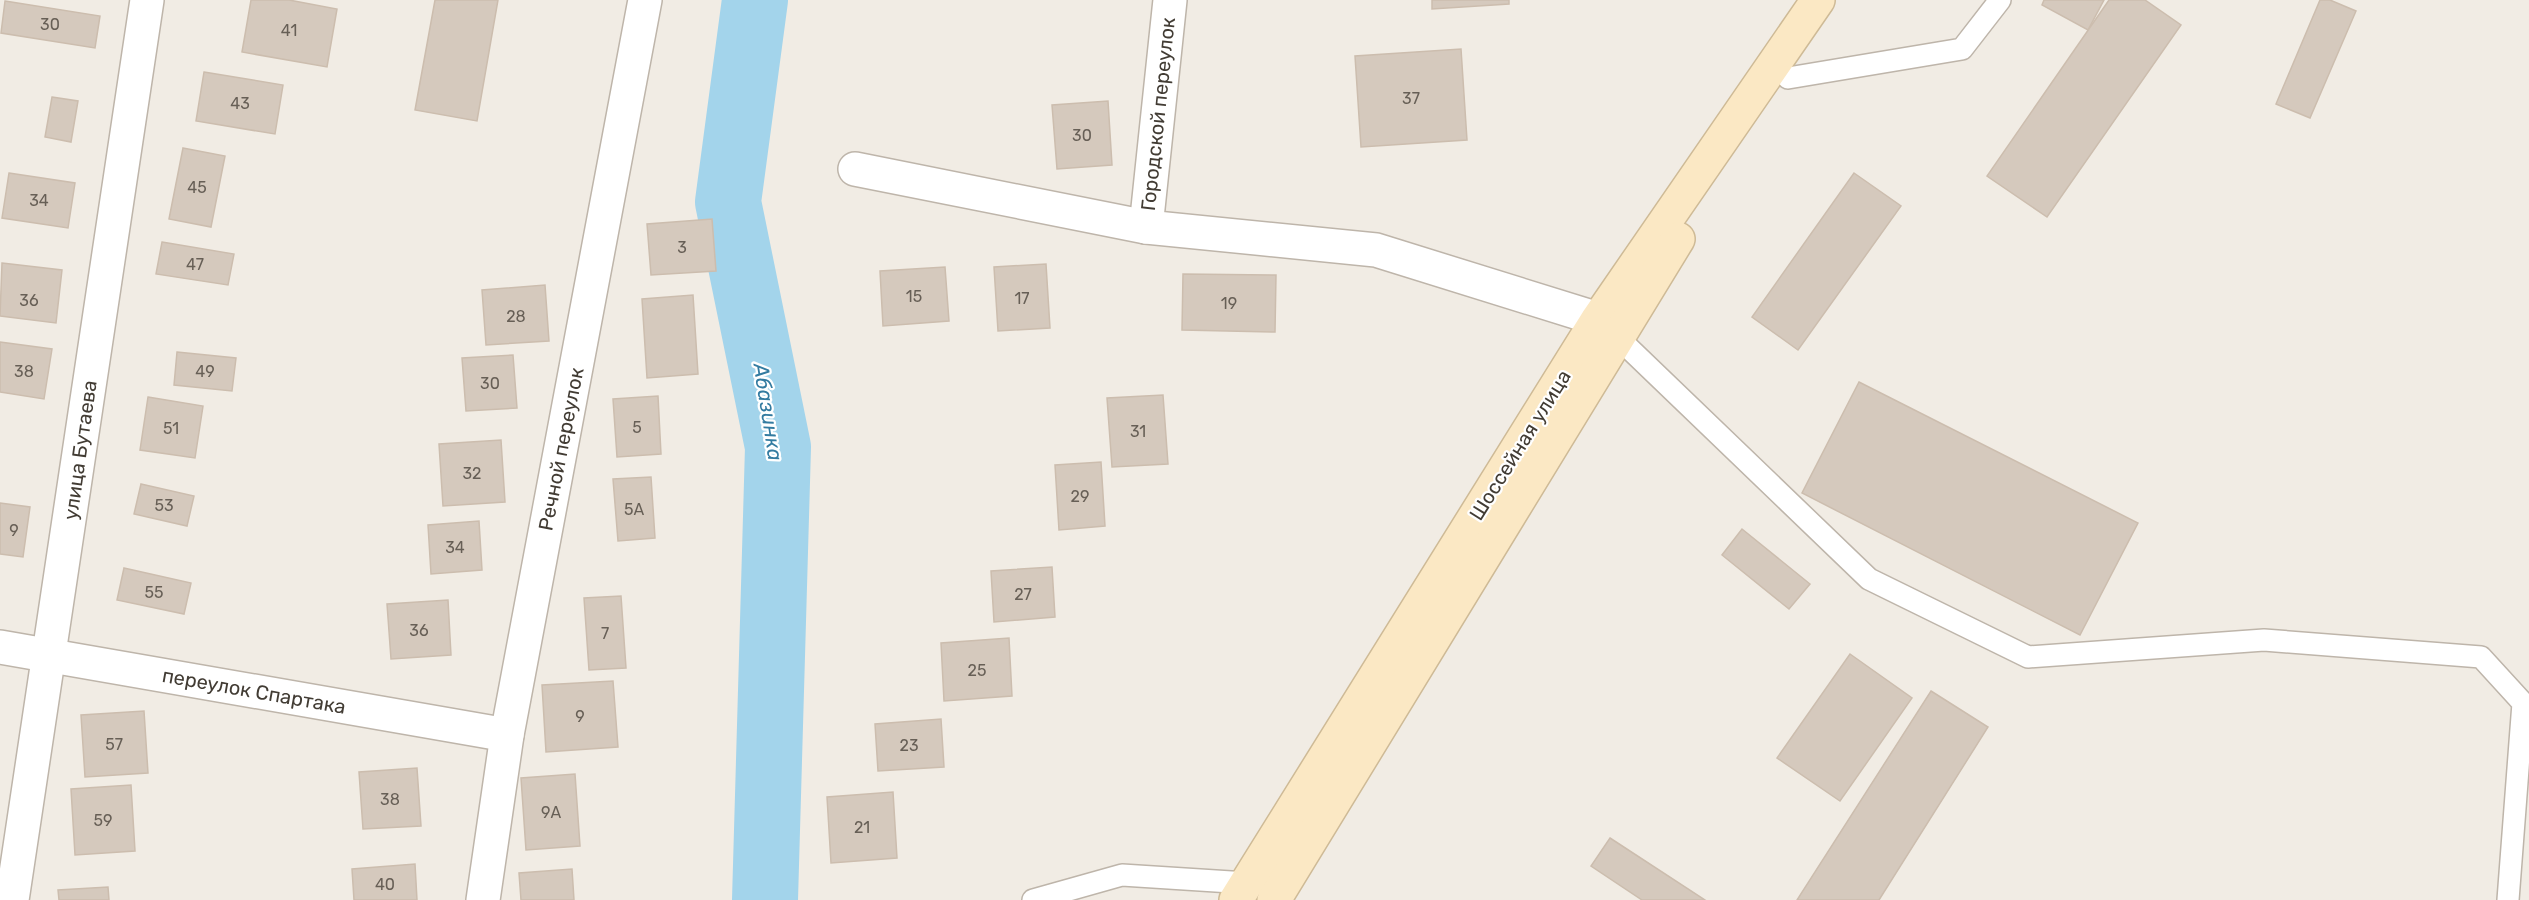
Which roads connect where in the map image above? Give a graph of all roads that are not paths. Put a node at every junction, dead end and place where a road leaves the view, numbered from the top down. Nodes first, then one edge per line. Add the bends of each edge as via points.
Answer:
1 (147, 0) edge
2 (645, 0) edge
3 (1170, 0) edge
4 (1818, 0) edge
5 (1842, 0) edge
6 (2000, 0) edge
7 (1788, 78) junction
8 (855, 169) dead end
9 (1146, 227) junction
10 (1608, 328) junction
11 (0, 647) edge
12 (50, 655) junction
13 (507, 735) junction
14 (1253, 894) edge
15 (12, 900) edge
16 (483, 900) edge
17 (1033, 900) edge
18 (2508, 900) edge

1 - 12 street, улица Бутаева
2 - 13 street, Речной переулок
3 - 9 street, Городской переулок
4 - 10 main road, Шоссейная улица
5 - 7 main road, Шоссейная улица
6 - 7 lane via 1962,50
7 - 10 main road, Шоссейная улица
8 - 9 street
9 - 10 street via 1376,250
10 - 14 main road, Шоссейная улица
10 - 18 lane via 1869,579 2028,657 2264,640 2481,657 2523,703
11 - 12 street, переулок Спартака
12 - 13 street, переулок Спартака
12 - 15 street, улица Бутаева
13 - 16 street, Речной переулок
14 - 17 lane via 1122,875

